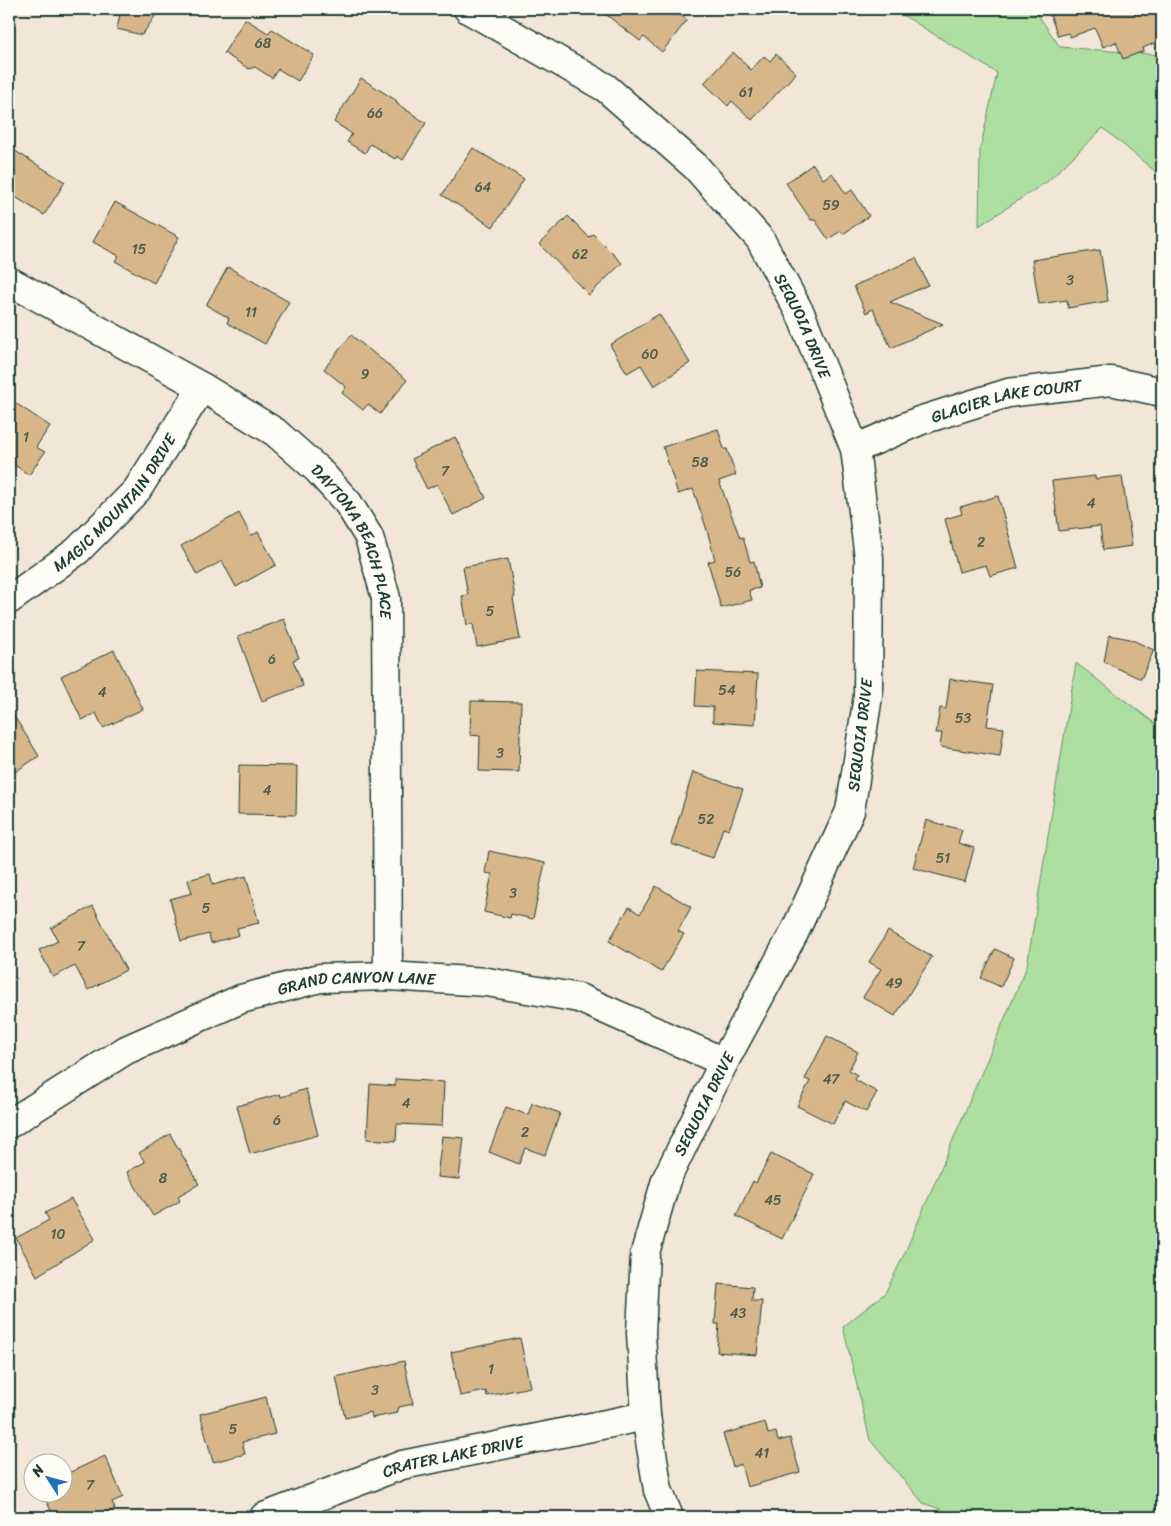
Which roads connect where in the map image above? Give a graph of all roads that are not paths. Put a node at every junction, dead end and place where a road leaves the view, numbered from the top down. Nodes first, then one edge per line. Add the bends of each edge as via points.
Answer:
1 (468, 9) edge
2 (9, 281) edge
3 (202, 387) junction
4 (1162, 392) edge
5 (855, 449) junction
6 (9, 600) edge
7 (388, 976) junction
8 (724, 1062) junction
9 (9, 1124) edge
10 (646, 1416) junction
11 (264, 1517) edge
12 (669, 1517) edge

1 - 5 street, SEQUOIA DRIVE via 606,88 695,166 760,240 801,315
2 - 3 street, DAYTONA BEACH PLACE
3 - 6 street, MAGIC MOUNTAIN DRIVE via 137,490 76,551
3 - 7 street, DAYTONA BEACH PLACE via 274,432 318,470 348,503 369,537 386,598
4 - 5 street, GLACIER LAKE COURT via 1111,381 1008,394 919,421
5 - 8 street, SEQUOIA DRIVE via 869,558 868,696 850,811 795,931
7 - 8 street, GRAND CANYON LANE via 487,982 579,998
7 - 9 street, GRAND CANYON LANE via 320,978 240,999 126,1050
8 - 10 street, SEQUOIA DRIVE via 666,1180 645,1253 641,1334
10 - 11 street, CRATER LAKE DRIVE via 402,1465
10 - 12 street, SEQUOIA DRIVE via 658,1490

